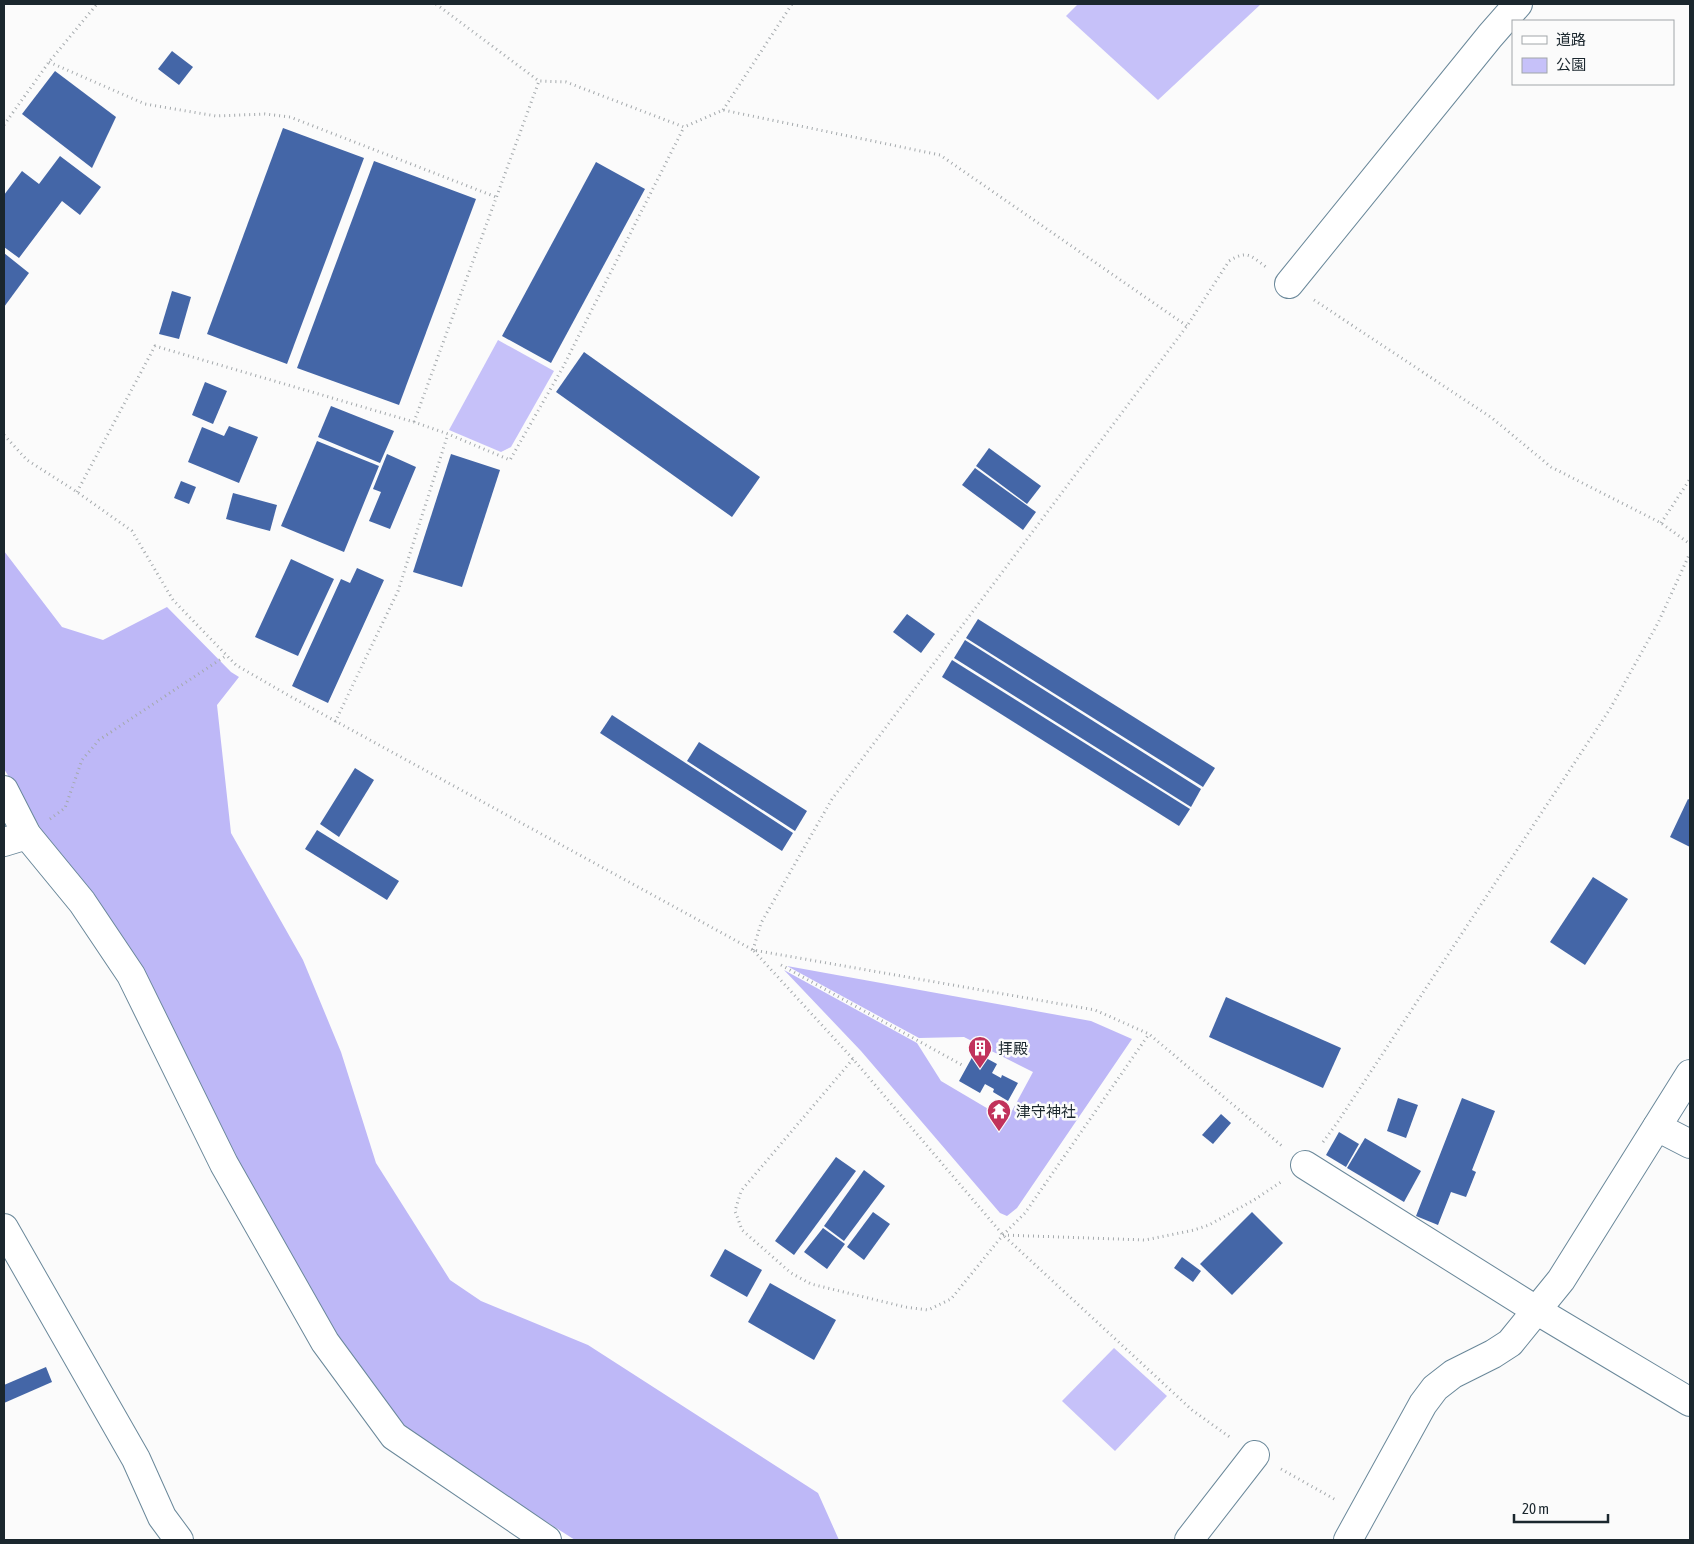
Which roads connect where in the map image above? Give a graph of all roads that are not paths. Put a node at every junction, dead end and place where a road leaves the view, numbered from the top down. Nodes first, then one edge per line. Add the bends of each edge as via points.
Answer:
1 (1518, 4) edge
2 (1289, 284) road end
3 (4, 790) edge
4 (16, 839) edge
5 (1690, 1074) edge
6 (1657, 1126) junction
7 (1690, 1144) edge
8 (1305, 1165) road end
9 (4, 1228) edge
10 (1536, 1310) junction
11 (1690, 1402) edge
12 (1255, 1454) road end
13 (179, 1540) edge
14 (547, 1540) edge
15 (1189, 1540) edge
16 (1348, 1540) edge

1 - 2 street
3 - 4 street
4 - 14 street via 82,902 131,975 224,1164 325,1342 394,1436
5 - 6 street
6 - 7 street
6 - 10 street via 1561,1280
8 - 10 street
9 - 13 street via 136,1459 162,1517
10 - 11 street
10 - 16 street via 1510,1343 1452,1374 1435,1388
12 - 15 street

